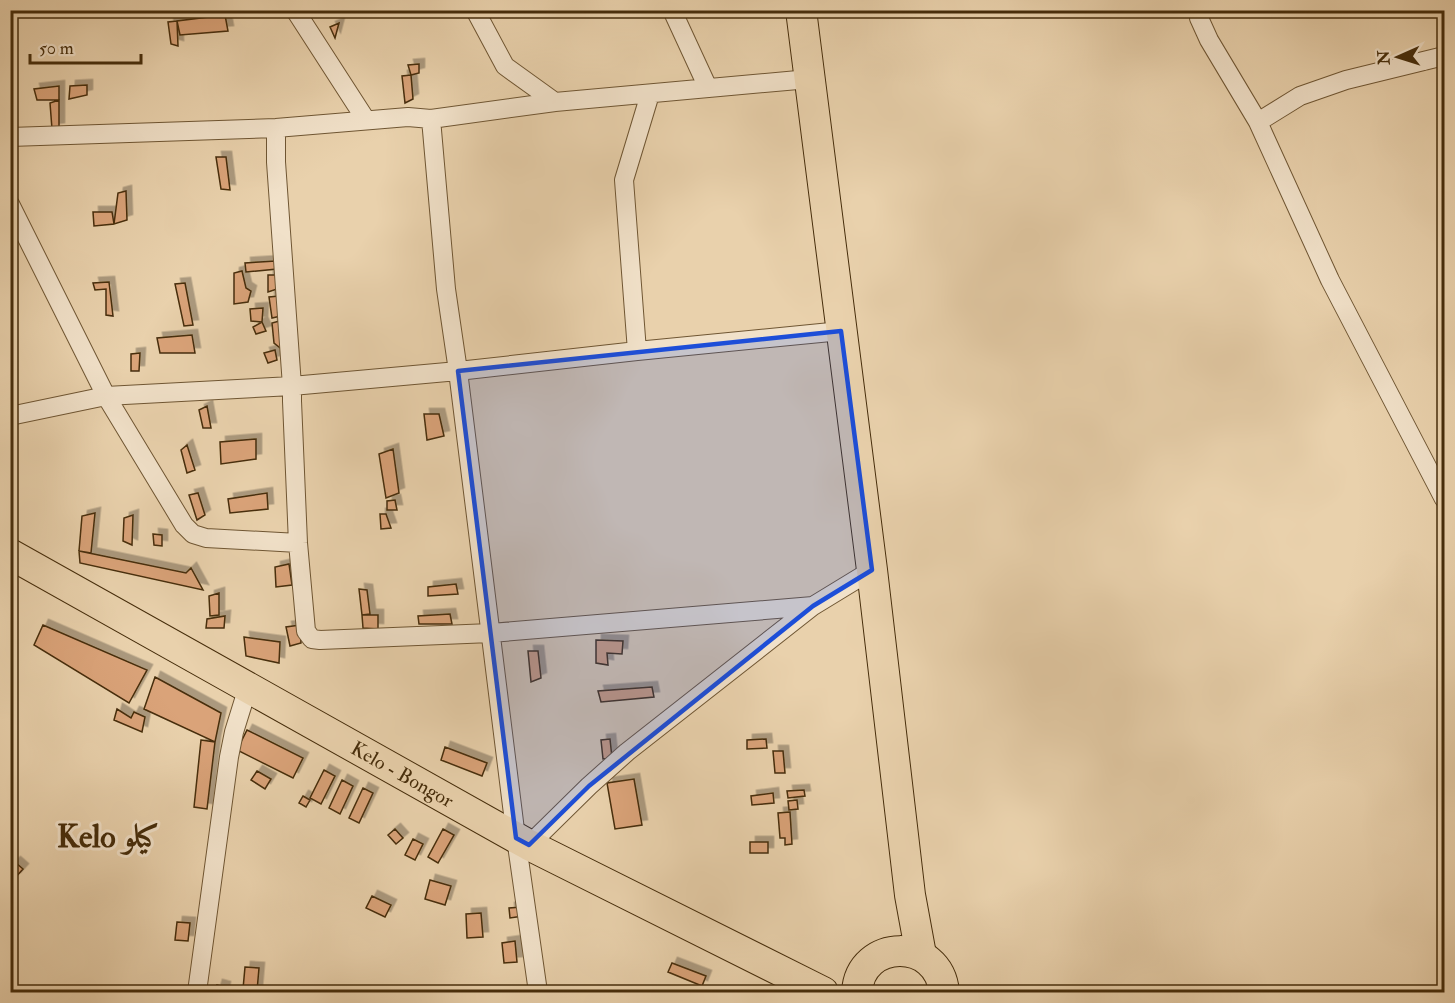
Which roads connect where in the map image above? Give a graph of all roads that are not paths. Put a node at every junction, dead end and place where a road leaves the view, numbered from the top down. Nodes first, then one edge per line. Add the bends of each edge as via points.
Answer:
1 (295, 10) edge
2 (475, 10) edge
3 (672, 10) edge
4 (801, 10) edge
5 (1199, 10) edge
6 (1444, 56) edge
7 (809, 79) junction
8 (708, 88) junction
9 (650, 94) junction
10 (555, 102) junction
11 (431, 119) junction
12 (366, 120) junction
13 (1258, 122) junction
14 (276, 128) junction
15 (10, 137) edge
16 (10, 204) edge
17 (841, 331) junction
18 (637, 351) junction
19 (458, 371) junction
20 (292, 386) junction
21 (106, 396) junction
22 (10, 416) edge
23 (1444, 499) edge
24 (298, 543) junction
25 (10, 554) edge
26 (872, 570) junction
27 (813, 606) junction
28 (491, 633) junction
29 (248, 687) junction
30 (522, 841) junction
31 (910, 895) junction
32 (887, 952) junction
33 (921, 955) junction
34 (860, 982) edge
35 (812, 987) edge
36 (197, 993) edge
37 (538, 993) edge
38 (944, 993) edge

1 - 12 street
2 - 10 street via 505,66
3 - 8 street
4 - 7 highway
5 - 13 street via 1209,40
6 - 13 street via 1346,80 1300,96
7 - 8 street
7 - 17 highway
8 - 9 street
9 - 10 street
9 - 18 street via 624,180
10 - 11 street
11 - 12 street
11 - 19 street
12 - 14 street
13 - 23 street via 1330,280
14 - 15 street
14 - 20 street
16 - 21 street
17 - 18 street
17 - 26 highway
18 - 19 street
19 - 20 street
19 - 28 street
20 - 21 street
20 - 24 street
21 - 22 street
21 - 24 street via 193,534
24 - 28 street via 306,631 312,639
25 - 29 highway, Kelo - Bongor
26 - 27 street
26 - 31 highway
27 - 28 street
27 - 30 street via 627,752
28 - 30 street
29 - 30 highway, Kelo - Bongor
29 - 36 street via 229,757
30 - 35 highway, Kelo - Bongor
30 - 37 street
31 - 32 highway
31 - 33 highway
32 - 33 highway via 910,951
32 - 34 highway via 873,960
33 - 38 highway via 940,976
34 - 35 highway via 826,976

